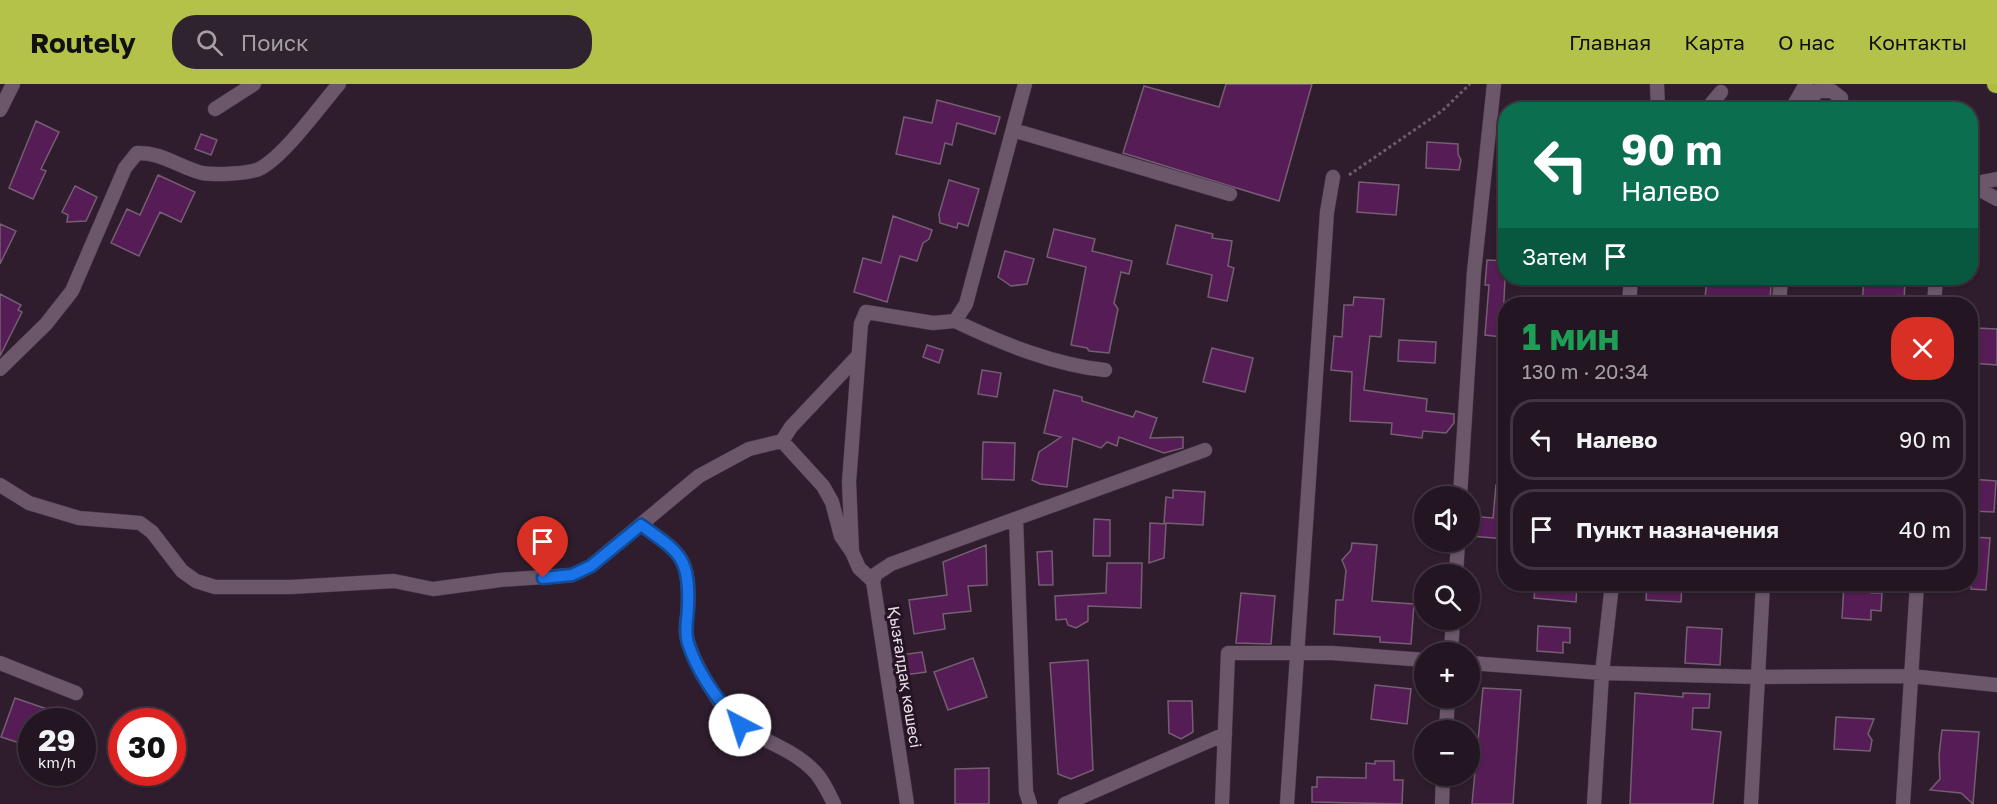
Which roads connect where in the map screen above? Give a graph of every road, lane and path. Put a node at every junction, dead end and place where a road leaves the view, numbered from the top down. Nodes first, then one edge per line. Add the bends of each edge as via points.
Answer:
1 (13, 84) edge
2 (254, 84) edge
3 (339, 84) edge
4 (1026, 84) edge
5 (1470, 84) edge
6 (1494, 84) edge
7 (1657, 84) edge
8 (1806, 84) edge
9 (1721, 92) dead end
10 (1658, 102) edge
11 (1713, 102) edge
12 (1796, 102) edge
13 (1811, 102) edge
14 (1840, 102) edge
15 (215, 109) dead end
16 (0, 110) edge
17 (1013, 130) junction
18 (1997, 179) edge
19 (1332, 181) joint
20 (1978, 183) edge
21 (1978, 188) edge
22 (1230, 194) dead end
23 (1997, 199) edge
24 (955, 321) junction
25 (857, 357) junction
26 (0, 369) edge
27 (1105, 370) dead end
28 (782, 441) junction
29 (1205, 450) dead end
30 (0, 485) edge
31 (1461, 486) edge
32 (1016, 519) junction
33 (641, 525) junction
34 (852, 552) junction
35 (873, 581) junction
36 (1611, 591) edge
37 (1763, 591) edge
38 (1917, 591) edge
39 (1297, 653) junction
40 (1414, 659) edge
41 (0, 663) edge
42 (1480, 664) edge
43 (1602, 673) junction
44 (1911, 676) junction
45 (1758, 677) junction
46 (1997, 685) edge
47 (76, 693) dead end
48 (1225, 734) junction
49 (1443, 786) edge
50 (834, 804) edge
51 (907, 804) edge
52 (1030, 804) edge
53 (1065, 804) edge
54 (1222, 804) edge
55 (1287, 804) edge
56 (1442, 804) edge
57 (1594, 804) edge
58 (1750, 804) edge
59 (1903, 804) edge

1 - 16 street
2 - 15 street
3 - 26 street via 295,136 260,169 202,173 152,152 137,153 125,168 72,291 46,324
4 - 17 street
5 - 19 path via 1442,111
6 - 31 street via 1474,272
7 - 10 street
8 - 12 street
9 - 11 street
13 - 14 street via 1817,91 1832,91
17 - 22 street
17 - 24 street via 966,304
18 - 20 street
19 - 39 street
21 - 23 street
24 - 25 street via 933,323 866,312
24 - 27 street via 986,336 1080,368
25 - 28 street
25 - 34 street via 849,482
28 - 33 street via 749,449 699,476
28 - 34 street via 823,486 832,502 841,536
29 - 32 street
30 - 33 street via 29,503 79,518 140,523 152,532 182,571 215,587 394,581 433,589 572,575 591,566
32 - 35 street via 891,564 876,574
32 - 52 street via 1026,792
33 - 50 street via 678,553 685,565 688,644 723,707 756,737 796,756 813,770
34 - 35 street via 859,568
35 - 51 street, Қызғалдақ көшесі
36 - 43 street
37 - 45 street
38 - 44 street
39 - 40 street
39 - 48 street via 1228,653
39 - 55 street
41 - 47 street
42 - 43 street
43 - 45 street
43 - 57 street
44 - 45 street
44 - 46 street
44 - 59 street
45 - 58 street
48 - 53 street
48 - 54 street
49 - 56 street

